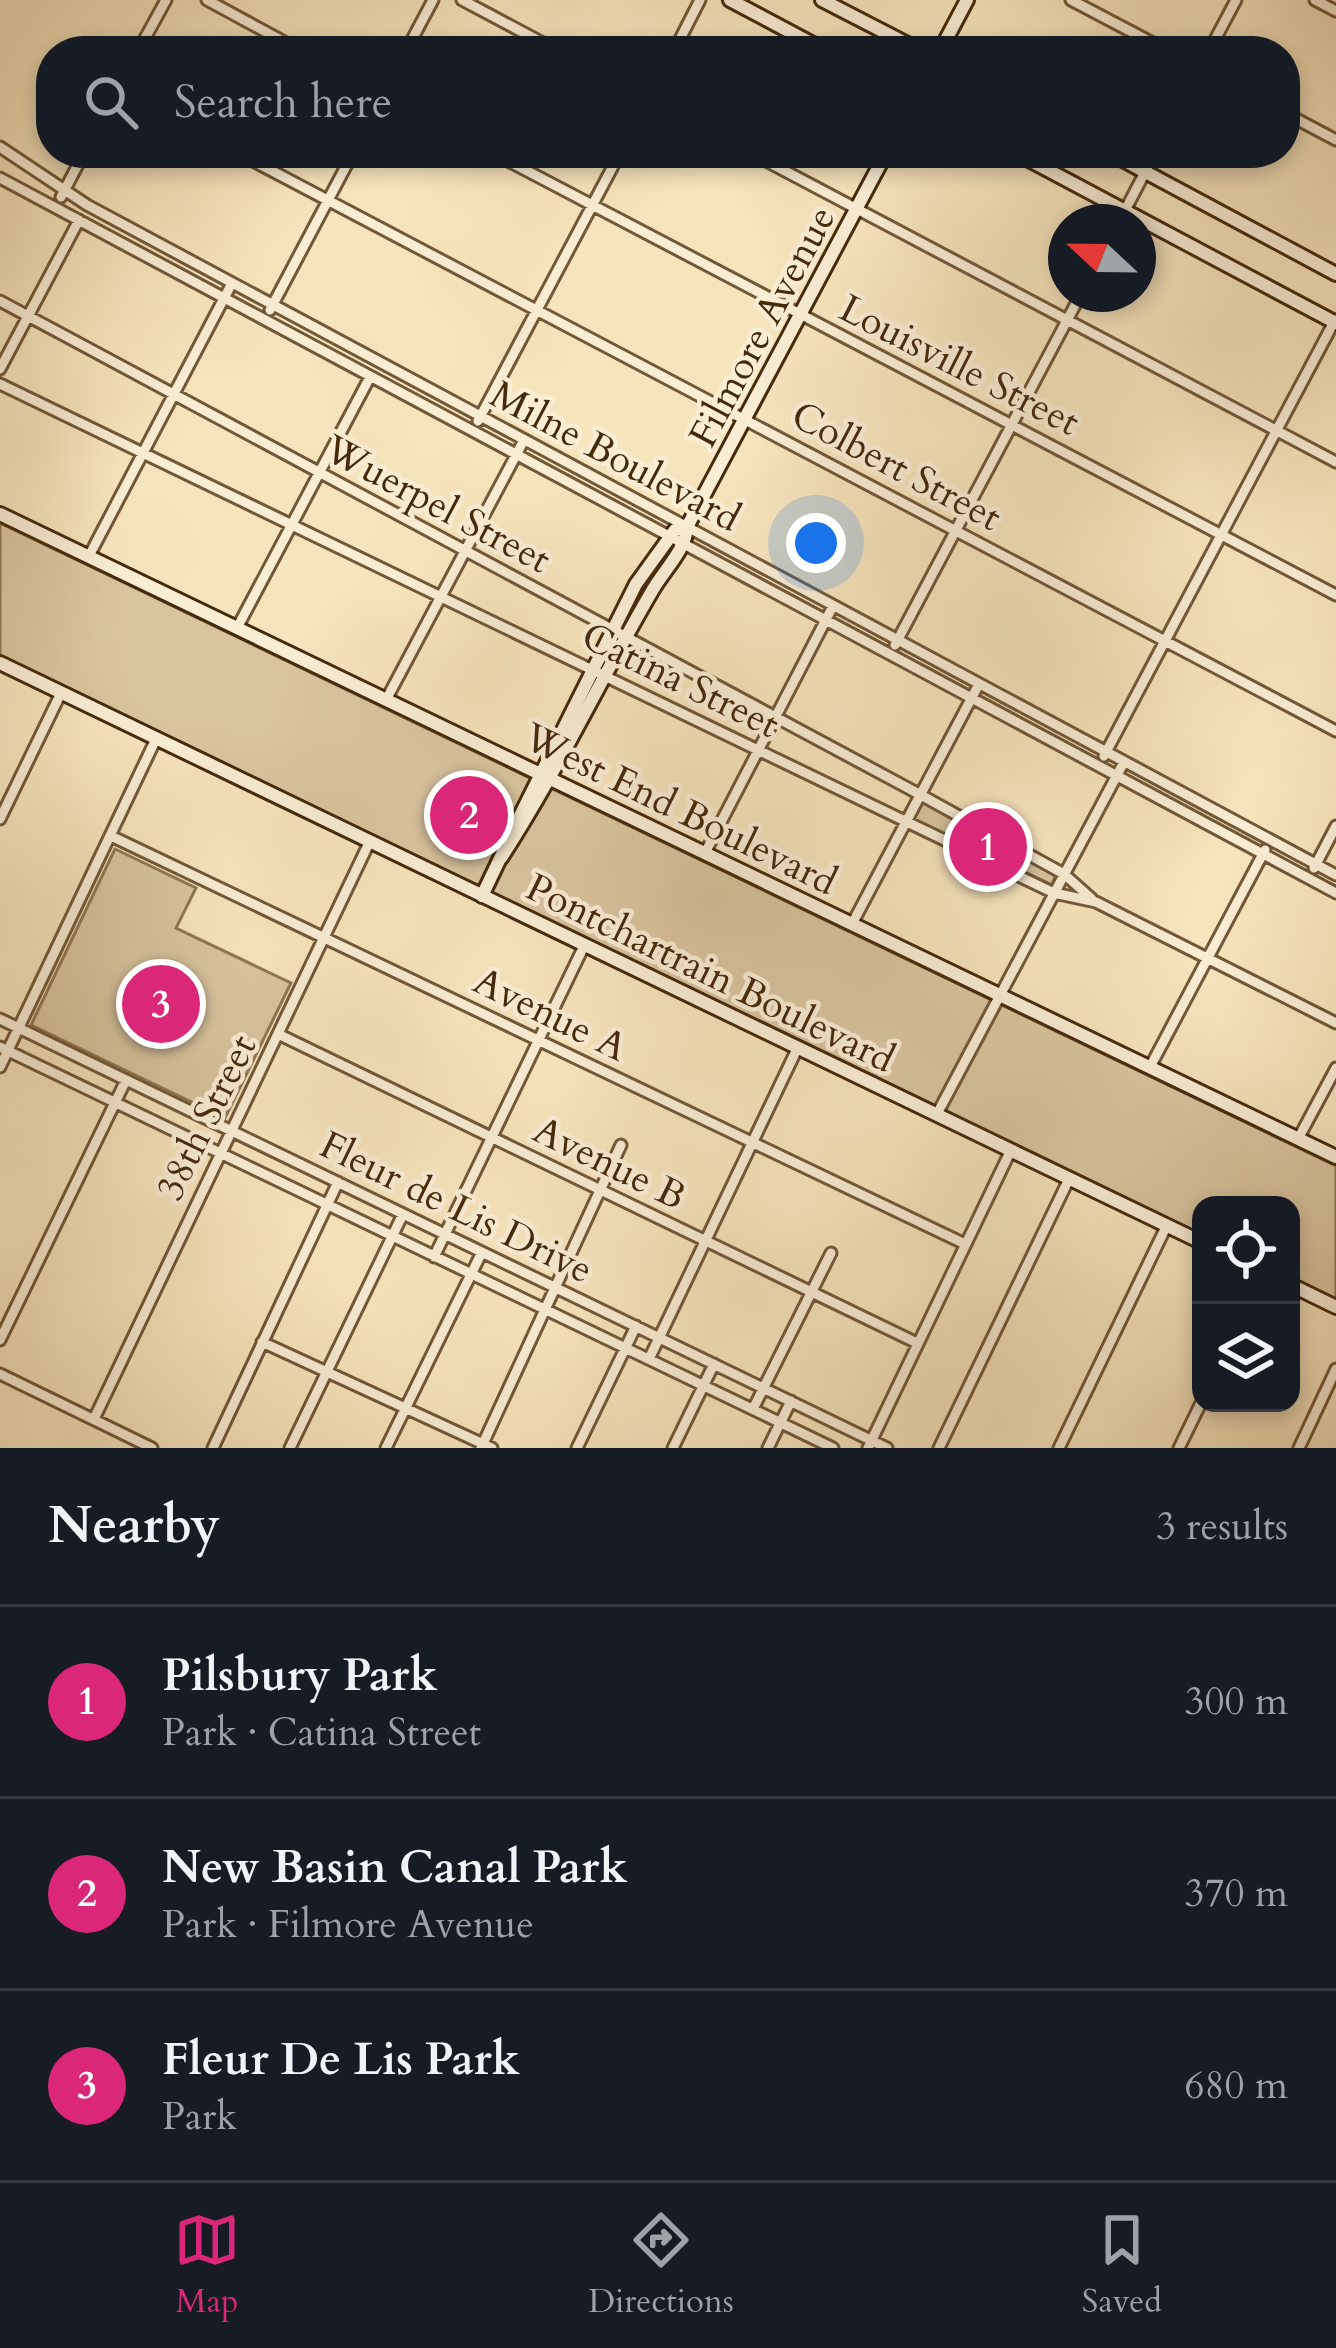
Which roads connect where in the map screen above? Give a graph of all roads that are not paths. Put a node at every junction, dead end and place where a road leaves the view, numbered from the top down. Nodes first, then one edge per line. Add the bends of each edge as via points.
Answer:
1 (166, 0) edge
2 (206, 0) edge
3 (433, 0) edge
4 (462, 0) edge
5 (700, 0) edge
6 (730, 0) edge
7 (822, 0) edge
8 (967, 0) edge
9 (1071, 0) edge
10 (1236, 0) edge
11 (1315, 0) edge
12 (1336, 11) edge
13 (146, 36) edge
14 (273, 36) edge
15 (414, 36) edge
16 (530, 36) edge
17 (682, 36) edge
18 (798, 36) edge
19 (892, 36) edge
20 (948, 36) edge
21 (1139, 36) edge
22 (1217, 36) edge
23 (1300, 121) edge
24 (1336, 140) edge
25 (0, 147) edge
26 (76, 168) edge
27 (266, 168) edge
28 (344, 168) edge
29 (522, 168) edge
30 (612, 168) edge
31 (781, 168) edge
32 (878, 168) edge
33 (1041, 168) edge
34 (1138, 168) edge
35 (1147, 168) edge
36 (1145, 172) junction
37 (0, 178) edge
38 (63, 192) junction
39 (327, 201) junction
40 (1102, 204) edge
41 (1128, 204) edge
42 (87, 205) junction
43 (592, 205) junction
44 (55, 207) junction
45 (857, 208) junction
46 (78, 220) junction
47 (1156, 233) edge
48 (1336, 274) edge
49 (232, 283) junction
50 (224, 298) junction
51 (0, 301) edge
52 (272, 305) junction
53 (536, 311) junction
54 (1071, 312) edge
55 (801, 315) junction
56 (28, 316) junction
57 (265, 320) junction
58 (1067, 320) junction
59 (1335, 320) edge
60 (0, 369) edge
61 (370, 376) junction
62 (0, 384) edge
63 (172, 393) junction
64 (481, 417) junction
65 (746, 419) junction
66 (1012, 424) junction
67 (473, 431) junction
68 (1276, 431) junction
69 (524, 440) junction
70 (142, 451) junction
71 (516, 455) junction
72 (1336, 462) edge
73 (319, 474) junction
74 (0, 514) edge
75 (291, 524) junction
76 (687, 527) junction
77 (956, 530) junction
78 (669, 536) junction
79 (1220, 536) junction
80 (683, 544) junction
81 (464, 551) junction
82 (89, 556) junction
83 (1336, 595) edge
84 (440, 596) junction
85 (833, 606) junction
86 (825, 620) junction
87 (237, 628) junction
88 (611, 630) junction
89 (626, 637) junction
90 (897, 640) junction
91 (1164, 642) junction
92 (890, 655) junction
93 (0, 663) edge
94 (590, 668) junction
95 (607, 676) junction
96 (979, 684) junction
97 (61, 693) junction
98 (970, 699) junction
99 (386, 700) junction
100 (774, 716) junction
101 (1336, 731) edge
102 (156, 739) junction
103 (757, 749) junction
104 (1106, 752) junction
105 (1124, 762) junction
106 (1099, 766) junction
107 (537, 772) junction
108 (1117, 776) junction
109 (552, 779) junction
110 (919, 794) junction
111 (0, 819) edge
112 (905, 821) junction
113 (1336, 826) edge
114 (111, 836) junction
115 (1270, 840) junction
116 (370, 841) junction
117 (706, 851) junction
118 (1263, 854) junction
119 (501, 858) junction
120 (1316, 865) junction
121 (1064, 874) junction
122 (1336, 875) edge
123 (1308, 878) junction
124 (1054, 893) junction
125 (1336, 893) edge
126 (482, 896) junction
127 (1096, 902) junction
128 (852, 924) junction
129 (323, 938) junction
130 (584, 946) junction
131 (1207, 958) junction
132 (1000, 994) junction
133 (0, 1019) edge
134 (1336, 1023) edge
135 (19, 1028) junction
136 (278, 1034) junction
137 (538, 1039) junction
138 (798, 1047) junction
139 (4, 1049) edge
140 (0, 1066) edge
141 (1150, 1067) junction
142 (1336, 1068) edge
143 (126, 1079) junction
144 (115, 1103) junction
145 (937, 1114) junction
146 (232, 1131) junction
147 (492, 1138) junction
148 (1298, 1139) junction
149 (751, 1142) junction
150 (621, 1145) dead end
151 (1011, 1150) junction
152 (220, 1154) junction
153 (1336, 1157) edge
154 (1070, 1179) junction
155 (338, 1182) junction
156 (598, 1190) junction
157 (328, 1206) junction
158 (404, 1214) junction
159 (1168, 1226) junction
160 (446, 1234) junction
161 (392, 1237) junction
162 (1192, 1238) edge
163 (704, 1240) junction
164 (965, 1244) junction
165 (482, 1252) junction
166 (831, 1253) dead end
167 (434, 1257) junction
168 (470, 1275) junction
169 (552, 1286) junction
170 (1300, 1289) edge
171 (811, 1292) junction
172 (1336, 1307) edge
173 (547, 1311) junction
174 (636, 1326) junction
175 (659, 1338) junction
176 (0, 1340) edge
177 (262, 1342) junction
178 (917, 1343) junction
179 (625, 1348) junction
180 (649, 1359) junction
181 (714, 1364) junction
182 (1336, 1369) edge
183 (327, 1370) junction
184 (0, 1374) edge
185 (704, 1385) junction
186 (764, 1388) junction
187 (791, 1401) junction
188 (406, 1406) junction
189 (753, 1409) junction
190 (1197, 1412) edge
191 (94, 1419) junction
192 (780, 1423) junction
193 (869, 1444) edge
194 (486, 1447) edge
195 (152, 1448) edge
196 (213, 1448) edge
197 (290, 1448) edge
198 (386, 1448) edge
199 (577, 1448) edge
200 (673, 1448) edge
201 (768, 1448) edge
202 (833, 1448) edge
203 (887, 1448) edge
204 (939, 1448) edge
205 (1059, 1448) edge
206 (1179, 1448) edge
207 (1299, 1448) edge

1 - 13 street
2 - 14 street
3 - 15 street
4 - 16 street
5 - 17 street
6 - 18 main road
7 - 19 main road
8 - 20 main road
9 - 21 street
10 - 22 street
11 - 12 street
23 - 24 street
25 - 38 street, Milne Boulevard
26 - 38 street
27 - 39 street, Colbert Street
28 - 39 street
29 - 43 street, Louisville Street
30 - 43 street
31 - 45 street
32 - 45 main road, Filmore Avenue
33 - 40 main road
34 - 36 main road
35 - 36 street
36 - 41 street
36 - 48 main road
37 - 44 street, Milne Boulevard
38 - 42 street, Milne Boulevard
38 - 44 street
39 - 52 street
39 - 53 street, Colbert Street
42 - 46 street
42 - 49 street, Milne Boulevard
43 - 53 street
43 - 55 street, Louisville Street
44 - 46 street, Milne Boulevard
45 - 55 main road, Filmore Avenue
45 - 58 street
46 - 50 street, Milne Boulevard
46 - 56 street
47 - 59 main road
49 - 50 street
49 - 52 street, Milne Boulevard
50 - 57 street, Milne Boulevard
50 - 63 street
51 - 56 street, Wuerpel Street
52 - 57 street
52 - 64 street, Milne Boulevard
53 - 64 street
53 - 65 street, Colbert Street
54 - 58 street
55 - 65 main road, Filmore Avenue
55 - 66 street, Louisville Street
56 - 60 street
56 - 63 street, Wuerpel Street
57 - 61 street, Milne Boulevard
58 - 66 street
58 - 68 street
59 - 68 street
61 - 67 street, Milne Boulevard
61 - 73 street
62 - 70 street, Catina Street
63 - 70 street
63 - 73 street, Wuerpel Street
64 - 67 street
64 - 69 street, Milne Boulevard
65 - 76 main road, Filmore Avenue
65 - 77 street, Colbert Street
66 - 77 street
66 - 79 street, Louisville Street
67 - 71 street, Milne Boulevard
68 - 72 street
68 - 79 street
69 - 71 street
69 - 76 street, Milne Boulevard
70 - 75 street, Catina Street
70 - 82 street
71 - 78 street, Milne Boulevard
71 - 81 street
73 - 75 street
73 - 81 street, Wuerpel Street
74 - 82 main road, West End Boulevard
75 - 84 street, Catina Street
75 - 87 street
76 - 78 main road
76 - 80 main road, Filmore Avenue
76 - 85 street, Milne Boulevard
77 - 90 street
77 - 91 street, Colbert Street
78 - 80 street, Milne Boulevard
78 - 88 main road, Filmore Avenue
79 - 83 street, Louisville Street
79 - 91 street
80 - 86 street, Milne Boulevard
80 - 89 main road, Filmore Avenue
81 - 84 street
81 - 88 street, Wuerpel Street
82 - 87 main road, West End Boulevard
84 - 94 street, Catina Street
84 - 99 street
85 - 86 street
85 - 90 street, Milne Boulevard
86 - 92 street, Milne Boulevard
86 - 100 street
87 - 99 main road, West End Boulevard
88 - 89 street, Wuerpel Street
88 - 94 main road, Filmore Avenue
89 - 95 main road, Filmore Avenue
89 - 100 street, Wuerpel Street
90 - 92 street
90 - 96 street, Milne Boulevard
91 - 101 street, Colbert Street
91 - 104 street
92 - 98 street, Milne Boulevard
93 - 97 main road, Pontchartrain Boulevard
94 - 95 street, Catina Street
94 - 107 main road, Filmore Avenue
95 - 103 street, Catina Street
95 - 109 main road, Filmore Avenue
96 - 98 street
96 - 104 street, Milne Boulevard
97 - 102 main road, Pontchartrain Boulevard
97 - 111 street
98 - 106 street, Milne Boulevard
98 - 110 street
99 - 107 main road, West End Boulevard
100 - 103 street
100 - 110 street, Wuerpel Street
102 - 114 street
102 - 116 main road, Pontchartrain Boulevard
103 - 112 street, Catina Street
103 - 117 street
104 - 105 street, Milne Boulevard
104 - 106 street
105 - 108 street
105 - 115 street, Milne Boulevard
106 - 108 street, Milne Boulevard
107 - 109 main road, West End Boulevard
107 - 119 main road, Filmore Avenue
108 - 118 street, Milne Boulevard
108 - 121 street
109 - 117 main road, West End Boulevard
109 - 119 main road, Filmore Avenue
110 - 112 street
110 - 121 street, Wuerpel Street
112 - 124 street, Catina Street
112 - 128 street
113 - 120 street
114 - 129 street, Avenue A
114 - 135 street
115 - 118 street
115 - 120 street, Milne Boulevard
116 - 126 main road, Pontchartrain Boulevard
116 - 129 street, 38th Street
117 - 128 main road, West End Boulevard
118 - 123 street, Milne Boulevard
118 - 131 street
119 - 126 main road, Filmore Avenue
120 - 122 street, Milne Boulevard
120 - 123 street
121 - 124 street
121 - 127 street, Wuerpel Street
123 - 125 street, Milne Boulevard
124 - 127 street, Catina Street
124 - 132 street
126 - 130 main road, Pontchartrain Boulevard
127 - 131 street, Catina Street
128 - 132 main road, West End Boulevard
129 - 136 street, 38th Street
129 - 137 street, Avenue A
130 - 137 street
130 - 138 main road, Pontchartrain Boulevard
131 - 134 street, Catina Street
131 - 141 street
132 - 141 main road, West End Boulevard
132 - 145 street
133 - 135 street, Fleur de Lis Drive
135 - 139 street
135 - 143 street, Fleur de Lis Drive
136 - 146 street, 38th Street
136 - 147 street, Avenue B
137 - 147 street
137 - 149 street, Avenue A
138 - 145 main road, Pontchartrain Boulevard
138 - 149 street
139 - 140 street
139 - 144 street, Fleur de Lis Drive
141 - 148 main road, West End Boulevard
142 - 148 street
143 - 144 street
143 - 146 street, Fleur de Lis Drive
144 - 152 street, Fleur de Lis Drive
144 - 176 street
145 - 151 main road, Pontchartrain Boulevard
146 - 152 street, 38th Street
146 - 155 street, Fleur de Lis Drive
147 - 156 street, Avenue B
147 - 160 street
148 - 153 main road, West End Boulevard
149 - 163 street
149 - 164 street, Avenue A
150 - 156 street
151 - 154 main road, Pontchartrain Boulevard
151 - 164 street
152 - 157 street, Fleur de Lis Drive
152 - 191 street, 38th Street
154 - 159 main road, Pontchartrain Boulevard
154 - 204 street
155 - 157 street
155 - 158 street, Fleur de Lis Drive
156 - 163 street, Avenue B
156 - 169 street
157 - 161 street, Fleur de Lis Drive
157 - 177 street
158 - 160 street, Fleur de Lis Drive
158 - 161 street
159 - 162 main road, Pontchartrain Boulevard
159 - 205 street
160 - 165 street, Fleur de Lis Drive
160 - 167 street
161 - 167 street, Fleur de Lis Drive
161 - 183 street
163 - 171 street, Avenue B
163 - 175 street
164 - 178 street
165 - 168 street
165 - 169 street, Fleur de Lis Drive
166 - 171 street
167 - 168 street, Fleur de Lis Drive
168 - 173 street, Fleur de Lis Drive
168 - 188 street
169 - 173 street
169 - 174 street, Fleur de Lis Drive
170 - 172 main road
171 - 178 street, Avenue B
171 - 186 street
173 - 179 street, Fleur de Lis Drive
173 - 194 street
174 - 175 street, Fleur de Lis Drive
174 - 179 street
175 - 180 street
175 - 181 street, Fleur de Lis Drive
177 - 183 street
177 - 196 street
178 - 193 street
179 - 180 street, Fleur de Lis Drive
179 - 199 street
180 - 185 street, Fleur de Lis Drive
181 - 185 street
181 - 186 street, Fleur de Lis Drive
182 - 207 street
183 - 188 street
183 - 197 street
184 - 191 street
185 - 189 street, Fleur de Lis Drive
185 - 200 street
186 - 187 street, Fleur de Lis Drive
186 - 189 street
187 - 192 street
187 - 193 street, Fleur de Lis Drive
188 - 194 street
188 - 198 street
189 - 192 street, Fleur de Lis Drive
190 - 206 street
191 - 195 street
192 - 201 street
192 - 202 street, Fleur de Lis Drive
193 - 203 street, Fleur de Lis Drive

